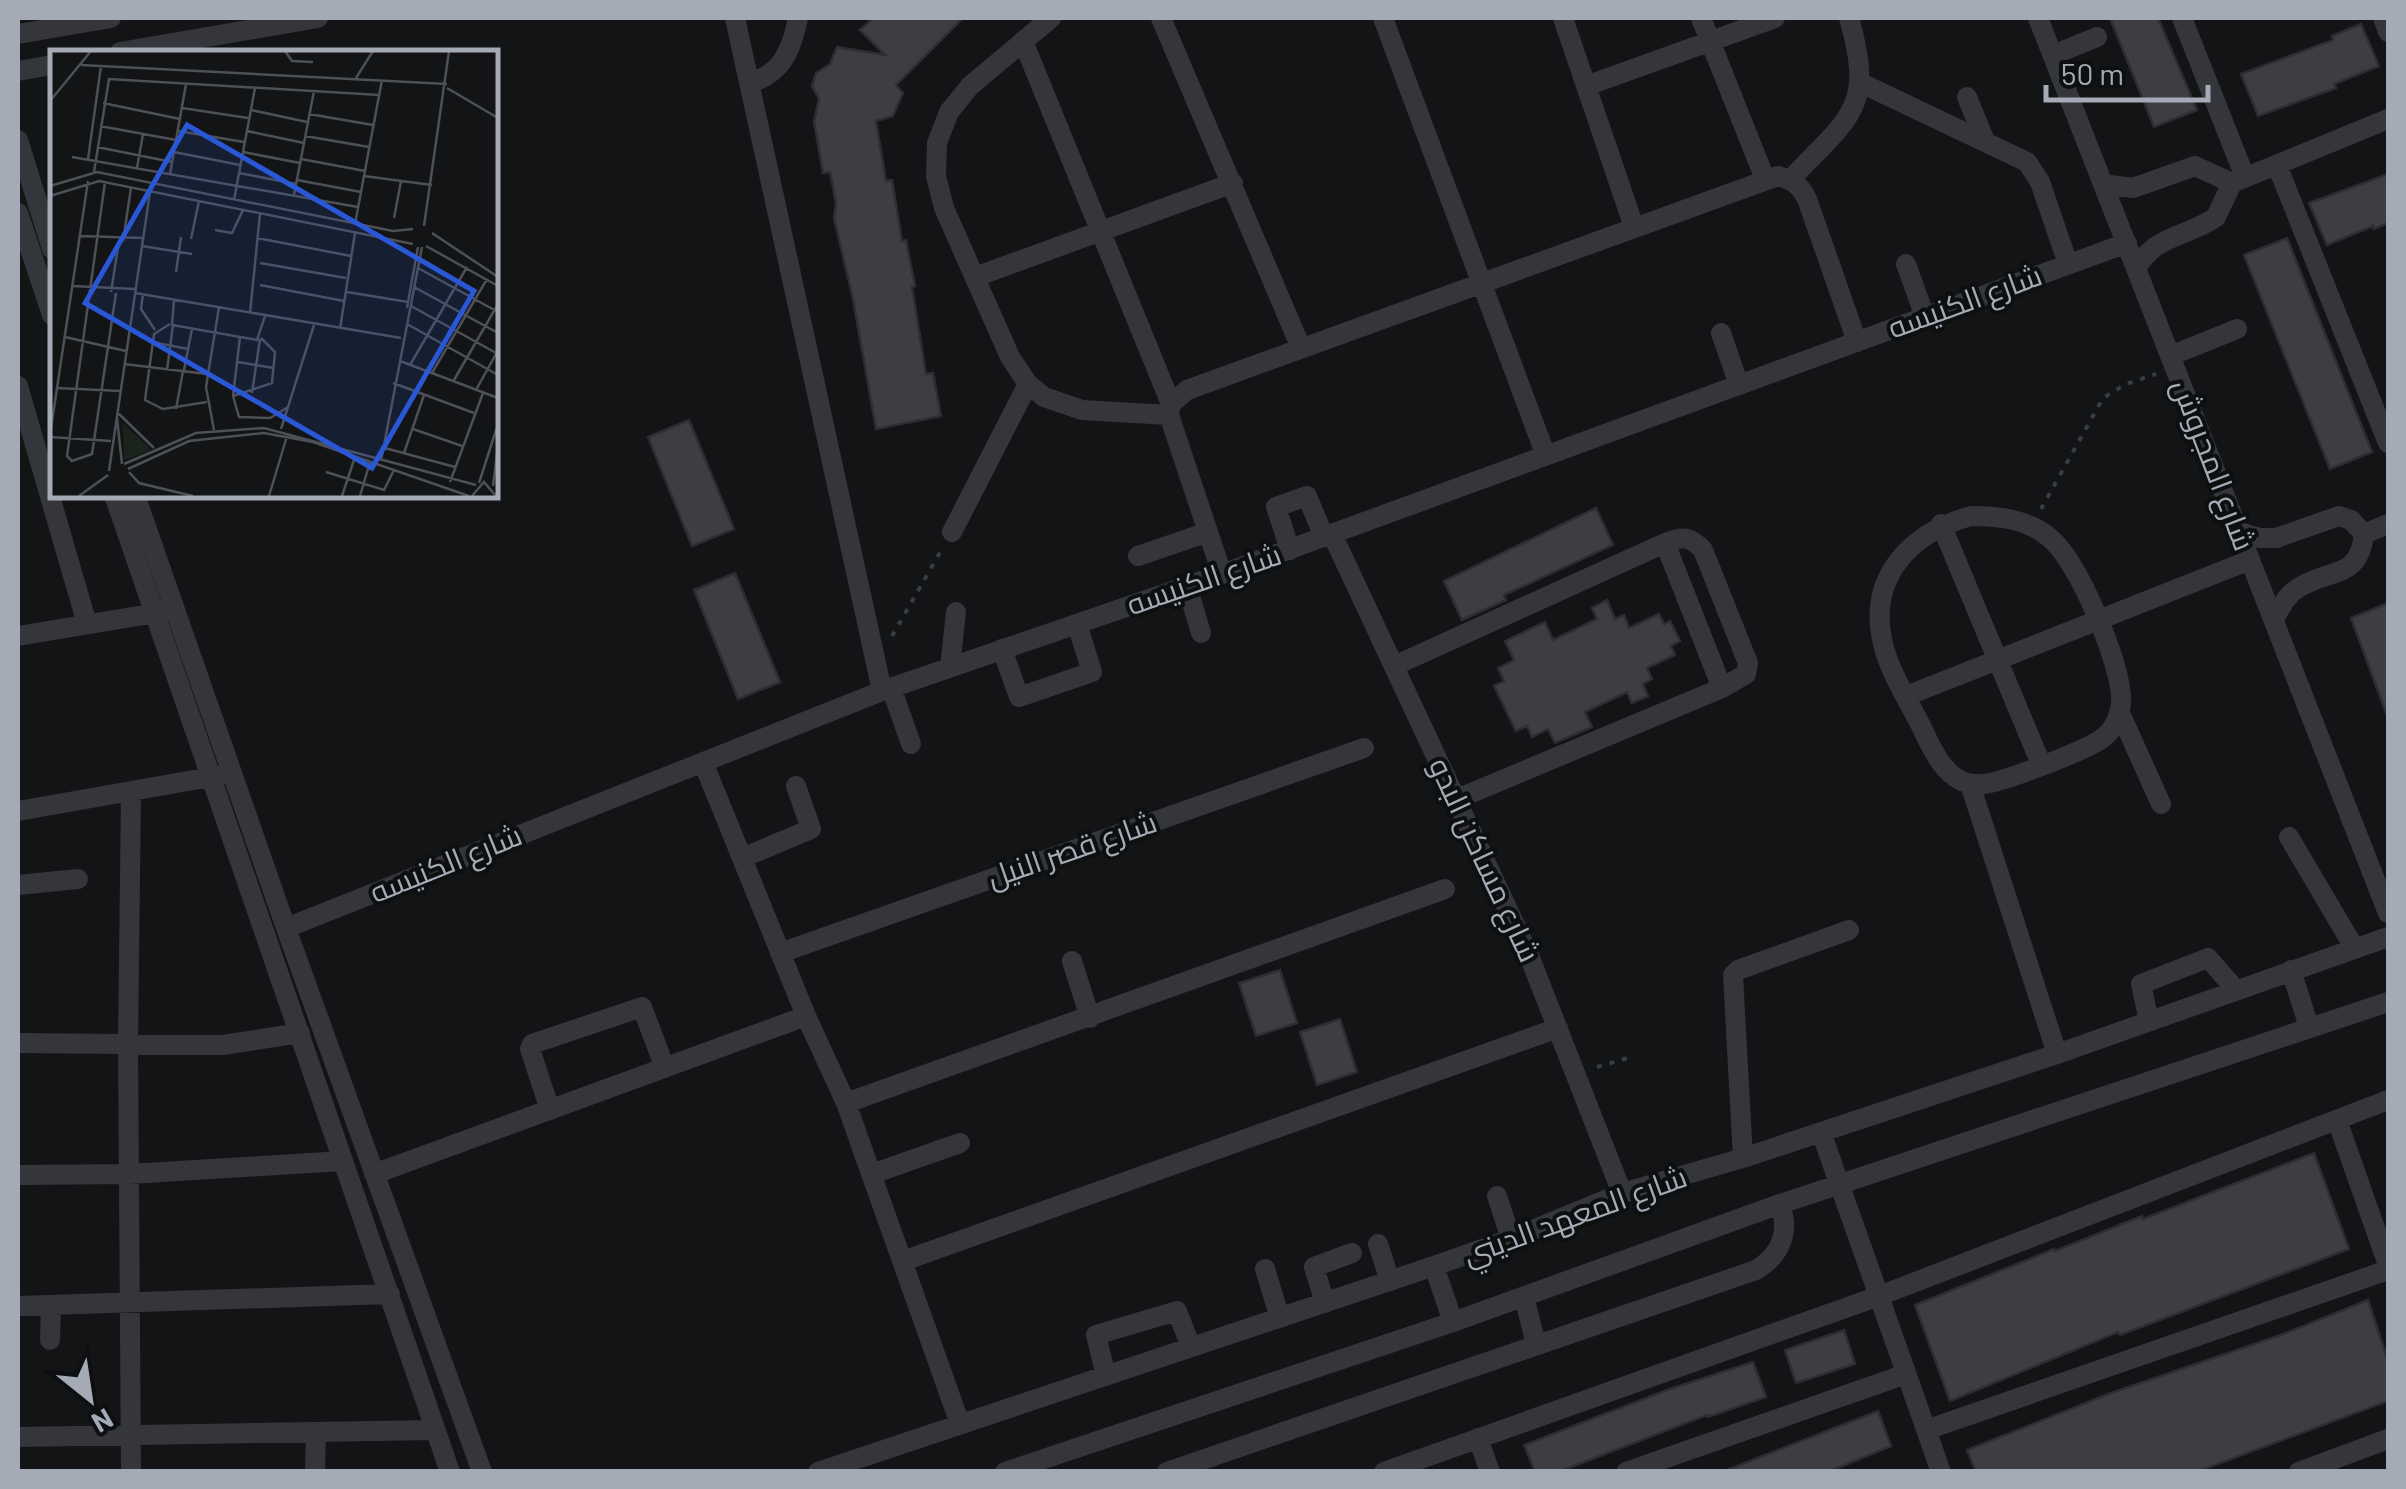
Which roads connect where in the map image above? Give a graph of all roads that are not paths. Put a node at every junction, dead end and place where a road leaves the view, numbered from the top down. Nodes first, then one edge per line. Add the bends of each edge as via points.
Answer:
1 (111, 18) edge
2 (318, 18) edge
3 (735, 18) edge
4 (798, 18) edge
5 (1050, 18) edge
6 (1160, 18) edge
7 (1383, 18) edge
8 (1563, 18) edge
9 (1702, 18) edge
10 (1775, 18) edge
11 (1849, 18) edge
12 (2038, 18) edge
13 (2182, 18) edge
14 (2382, 18) edge
15 (25, 28) edge
16 (2388, 32) edge
17 (2097, 37) dead end
18 (1023, 40) junction
19 (1711, 41) junction
20 (132, 50) edge
21 (2053, 55) junction
22 (50, 64) edge
23 (18, 71) edge
24 (749, 83) junction
25 (1861, 83) junction
26 (1586, 86) junction
27 (1967, 97) dead end
28 (2388, 119) edge
29 (18, 140) edge
30 (1985, 142) junction
31 (2276, 164) junction
32 (21, 165) edge
33 (1766, 178) junction
34 (1791, 179) junction
35 (2239, 180) junction
36 (1233, 183) junction
37 (2103, 184) junction
38 (18, 213) edge
39 (1634, 226) junction
40 (1101, 232) junction
41 (2126, 243) junction
42 (50, 244) edge
43 (1906, 264) dead end
44 (2068, 264) junction
45 (2136, 268) junction
46 (975, 277) junction
47 (1481, 282) junction
48 (50, 309) edge
49 (1925, 317) junction
50 (2237, 329) dead end
51 (1721, 333) dead end
52 (1858, 342) junction
53 (1300, 348) junction
54 (2173, 362) junction
55 (1028, 384) junction
56 (1739, 385) junction
57 (18, 386) edge
58 (1170, 409) junction
59 (2388, 443) edge
60 (1546, 456) junction
61 (50, 496) edge
62 (50, 498) edge
63 (115, 498) edge
64 (136, 498) edge
65 (1941, 524) junction
66 (2388, 524) edge
67 (952, 532) road end
68 (1208, 532) junction
69 (2240, 532) junction
70 (2364, 534) junction
71 (1328, 536) junction
72 (1665, 543) junction
73 (1290, 550) junction
74 (1138, 556) dead end
75 (2250, 560) junction
76 (1222, 574) junction
77 (1187, 586) junction
78 (164, 612) junction
79 (956, 612) dead end
80 (2274, 619) junction
81 (2098, 620) junction
82 (87, 624) junction
83 (1077, 624) junction
84 (1201, 633) dead end
85 (18, 636) edge
86 (1002, 650) junction
87 (1998, 660) junction
88 (1394, 666) junction
89 (950, 667) junction
90 (1722, 688) junction
91 (886, 689) junction
92 (1906, 696) junction
93 (2120, 713) junction
94 (911, 744) dead end
95 (1364, 748) dead end
96 (703, 762) junction
97 (2041, 764) junction
98 (221, 776) junction
99 (1970, 784) junction
100 (796, 786) dead end
101 (131, 793) junction
102 (1457, 799) junction
103 (2161, 804) dead end
104 (18, 810) edge
105 (2289, 837) dead end
106 (742, 858) junction
107 (78, 879) dead end
108 (18, 884) edge
109 (1446, 888) dead end
110 (2388, 913) edge
111 (286, 928) junction
112 (1849, 930) dead end
113 (2388, 937) edge
114 (2355, 949) junction
115 (780, 952) junction
116 (1072, 962) dead end
117 (2291, 970) junction
118 (2236, 990) junction
119 (2388, 1002) edge
120 (806, 1016) junction
121 (1090, 1018) junction
122 (2148, 1021) junction
123 (1558, 1028) junction
124 (2309, 1028) junction
125 (300, 1032) junction
126 (18, 1043) edge
127 (128, 1044) junction
128 (2056, 1054) junction
129 (664, 1068) junction
130 (2388, 1100) edge
131 (846, 1103) junction
132 (550, 1110) junction
133 (2336, 1120) junction
134 (1821, 1132) junction
135 (960, 1143) dead end
136 (1743, 1158) junction
137 (343, 1161) junction
138 (129, 1174) junction
139 (374, 1174) junction
140 (872, 1174) junction
141 (18, 1175) edge
142 (1840, 1184) junction
143 (1622, 1193) junction
144 (1496, 1196) dead end
145 (2388, 1198) edge
146 (1780, 1204) junction
147 (2367, 1205) junction
148 (1511, 1239) junction
149 (1378, 1244) dead end
150 (1352, 1253) dead end
151 (903, 1261) junction
152 (1434, 1266) junction
153 (2388, 1268) edge
154 (1264, 1269) dead end
155 (1390, 1281) junction
156 (390, 1294) junction
157 (1879, 1296) junction
158 (1524, 1297) junction
159 (1324, 1303) junction
160 (130, 1304) junction
161 (51, 1305) junction
162 (18, 1306) edge
163 (1280, 1318) junction
164 (1453, 1322) junction
165 (50, 1340) dead end
166 (1536, 1344) junction
167 (1190, 1347) junction
168 (1906, 1374) junction
169 (1106, 1376) junction
170 (960, 1424) junction
171 (436, 1430) junction
172 (1926, 1430) junction
173 (316, 1433) junction
174 (130, 1436) junction
175 (18, 1437) edge
176 (1478, 1438) junction
177 (2388, 1439) edge
178 (131, 1472) edge
179 (315, 1472) edge
180 (450, 1472) edge
181 (482, 1472) edge
182 (818, 1472) edge
183 (1005, 1472) edge
184 (1167, 1472) edge
185 (1384, 1472) edge
186 (1490, 1472) edge
187 (1626, 1472) edge
188 (1940, 1472) edge
189 (2299, 1472) edge

1 - 15 street
2 - 20 street
3 - 24 street
4 - 24 street via 786,58
5 - 18 street
6 - 36 street
7 - 47 street
8 - 26 street
9 - 19 street
10 - 19 street
11 - 25 street
12 - 21 street, شارع المجروش
13 - 35 street
14 - 16 street
17 - 21 street
18 - 40 street
18 - 46 street via 970,86 949,112 937,143 944,208
19 - 26 street
19 - 33 street
21 - 37 street, شارع المجروش
22 - 23 street
24 - 91 street
25 - 30 street
25 - 34 street via 1851,112
26 - 39 street
27 - 30 street
28 - 31 street
29 - 32 street
30 - 44 street via 2035,171
31 - 35 street
31 - 59 street
32 - 42 street
33 - 34 street
33 - 39 street
34 - 52 street via 1807,199
35 - 37 street via 2195,166 2132,188
35 - 45 street via 2216,216 2158,243
36 - 40 street
36 - 53 street
37 - 41 street, شارع المجروش
38 - 48 street
39 - 47 street
40 - 46 street
40 - 58 street
41 - 44 street, شارع الكنيسه
41 - 45 street, شارع المجروش
43 - 49 street
44 - 49 street, شارع الكنيسه
45 - 54 street, شارع المجروش
46 - 55 street
47 - 53 street
47 - 60 street
49 - 52 street, شارع الكنيسه
50 - 54 street
51 - 56 street
52 - 56 street, شارع الكنيسه
53 - 58 street via 1187,390
54 - 69 street, شارع المجروش
55 - 58 street via 1082,410
55 - 67 street
56 - 60 street, شارع الكنيسه
57 - 61 street
58 - 68 street
60 - 71 street, شارع الكنيسه
62 - 82 street
63 - 78 street
64 - 78 street
65 - 81 street via 2002,516 2032,526 2064,552
65 - 87 street
65 - 92 street via 1902,554 1882,598 1884,647
66 - 70 street
68 - 74 street
68 - 76 street
69 - 70 street via 2276,538 2340,516
69 - 75 street, شارع المجروش
70 - 80 street via 2358,560 2294,590
71 - 73 street, شارع الكنيسه
71 - 73 street, شارع مساكن البدو via 1307,496 1276,507
71 - 88 street, شارع مساكن البدو
72 - 88 street
72 - 90 street
72 - 90 street via 1693,539 1710,566 1748,663 1746,674
73 - 76 street, شارع الكنيسه
75 - 80 street, شارع المجروش
75 - 81 street
76 - 77 street, شارع الكنيسه
77 - 83 street, شارع الكنيسه
77 - 84 street
78 - 82 street
78 - 98 street
79 - 89 street
80 - 110 street, شارع المجروش
81 - 87 street
81 - 93 street via 2119,683
82 - 85 street
83 - 86 street, شارع الكنيسه
83 - 86 street via 1092,672 1020,698
86 - 89 street, شارع الكنيسه
87 - 92 street
87 - 97 street
88 - 102 street, شارع مساكن البدو
89 - 91 street, شارع الكنيسه
90 - 102 street
91 - 94 street
91 - 96 street, شارع الكنيسه
92 - 99 street via 1947,771
93 - 97 street via 2104,737
93 - 103 street
95 - 115 street, شارع قصر النيل
96 - 106 street
96 - 111 street, شارع الكنيسه
97 - 99 street
98 - 101 street
98 - 111 street
98 - 125 street
99 - 128 street
100 - 106 street via 811,829
101 - 104 street
101 - 127 street
102 - 123 street, شارع مساكن البدو
105 - 114 street
106 - 115 street
107 - 108 street
109 - 121 street
111 - 139 street
112 - 136 street via 1734,975
113 - 114 street, شارع المعهد الديني
114 - 117 street, شارع المعهد الديني
115 - 120 street
116 - 121 street
117 - 118 street, شارع المعهد الديني
117 - 124 street
118 - 122 street, شارع المعهد الديني
118 - 122 street via 2208,958 2141,984
119 - 124 street, شارع المعهد الديني
120 - 129 street
120 - 131 street
121 - 131 street
122 - 128 street, شارع المعهد الديني
123 - 143 street, شارع مساكن البدو
123 - 151 street
124 - 142 street, شارع المعهد الديني
125 - 127 street via 223,1045
125 - 137 street
126 - 127 street
127 - 138 street
128 - 134 street, شارع المعهد الديني
129 - 132 street
129 - 132 street via 642,1008 532,1044
130 - 133 street
131 - 140 street
132 - 139 street
133 - 147 street
133 - 157 street
134 - 136 street, شارع المعهد الديني
134 - 142 street
135 - 140 street
136 - 143 street, شارع المعهد الديني
137 - 138 street
137 - 156 street
138 - 141 street
138 - 160 street
139 - 181 street
140 - 151 street
142 - 146 street, شارع المعهد الديني
142 - 157 street
143 - 148 street, شارع المعهد الديني
144 - 148 street
145 - 147 street
146 - 158 street, شارع المعهد الديني
146 - 166 street via 1780,1246 1756,1270
147 - 153 street
148 - 152 street, شارع المعهد الديني
149 - 155 street
150 - 159 street via 1314,1267
151 - 170 street
152 - 155 street, شارع المعهد الديني
152 - 164 street
153 - 172 street
154 - 163 street
155 - 159 street, شارع المعهد الديني
156 - 160 street
156 - 171 street
157 - 168 street
157 - 176 street
158 - 164 street, شارع المعهد الديني
158 - 166 street
159 - 163 street, شارع المعهد الديني
160 - 161 street
160 - 174 street
161 - 162 street
161 - 165 street
163 - 167 street, شارع المعهد الديني
164 - 183 street, شارع المعهد الديني
166 - 184 street
167 - 169 street, شارع المعهد الديني
167 - 169 street via 1177,1311 1096,1335
168 - 172 street
168 - 187 street
169 - 170 street, شارع المعهد الديني
170 - 182 street, شارع المعهد الديني
171 - 173 street
171 - 180 street
172 - 188 street
173 - 174 street
173 - 179 street
174 - 175 street
174 - 178 street
176 - 185 street
176 - 186 street
177 - 189 street

